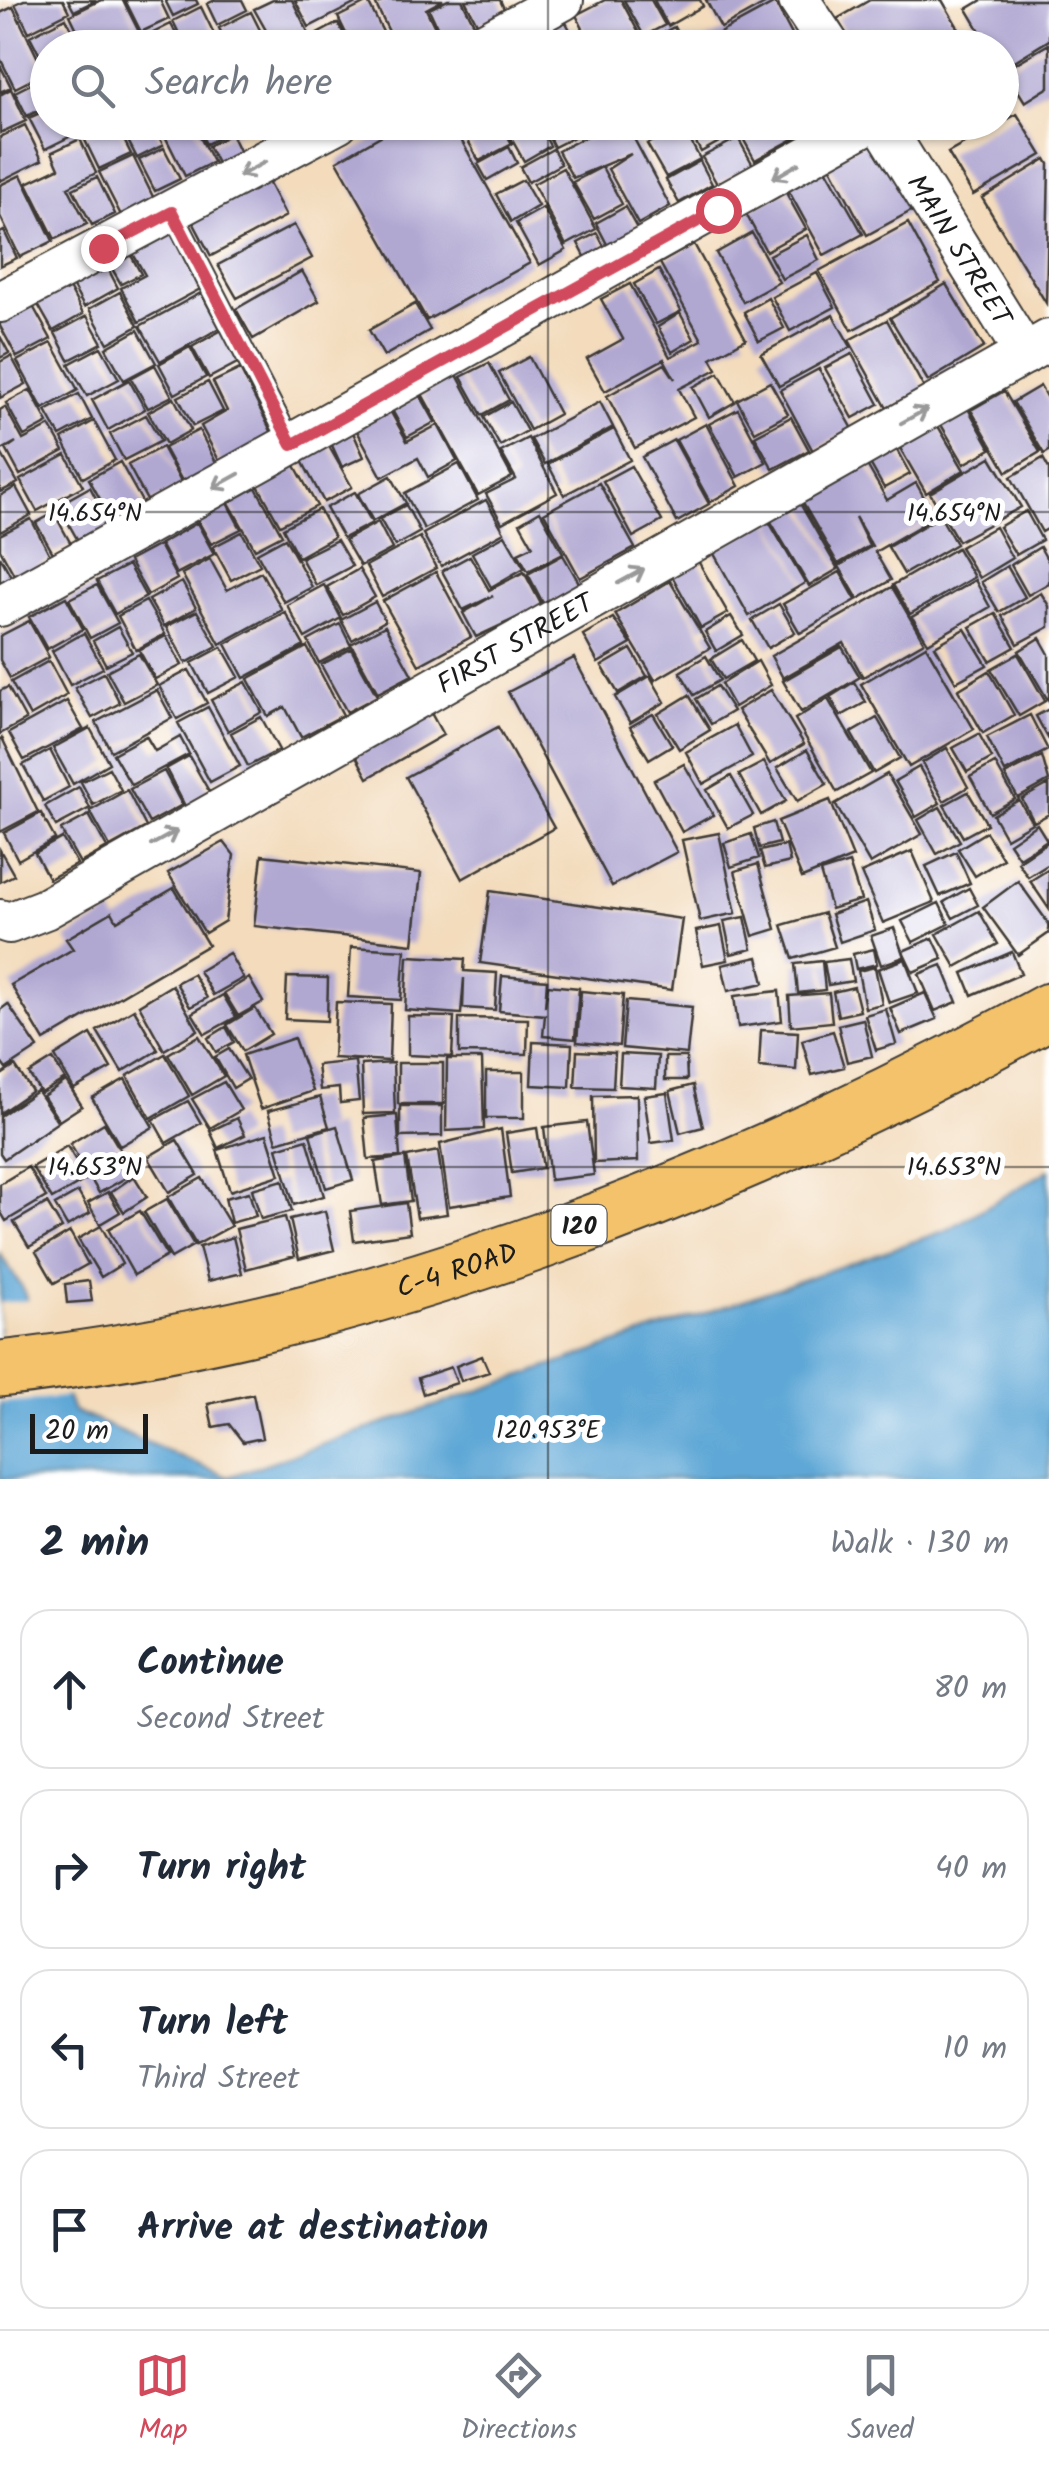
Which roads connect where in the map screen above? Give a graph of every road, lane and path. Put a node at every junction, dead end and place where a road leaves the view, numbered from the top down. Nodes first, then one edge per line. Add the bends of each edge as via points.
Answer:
1 (563, 0) edge
2 (799, 0) edge
3 (509, 30) edge
4 (819, 30) edge
5 (305, 140) edge
6 (838, 140) edge
7 (893, 140) edge
8 (172, 212) junction
9 (0, 302) edge
10 (1037, 347) edge
11 (292, 445) junction
12 (0, 606) edge
13 (0, 920) edge
14 (1049, 1011) edge
15 (0, 1369) edge

1 - 3 street
2 - 4 street
5 -> 8 street
6 -> 11 street
7 - 10 street, MAIN STREET
8 - 9 street
8 - 11 lane
13 -> 10 street, FIRST STREET via 44,909
11 -> 12 street
14 - 15 highway, C-4 ROAD / 120 via 848,1115 581,1225 343,1301 212,1334

